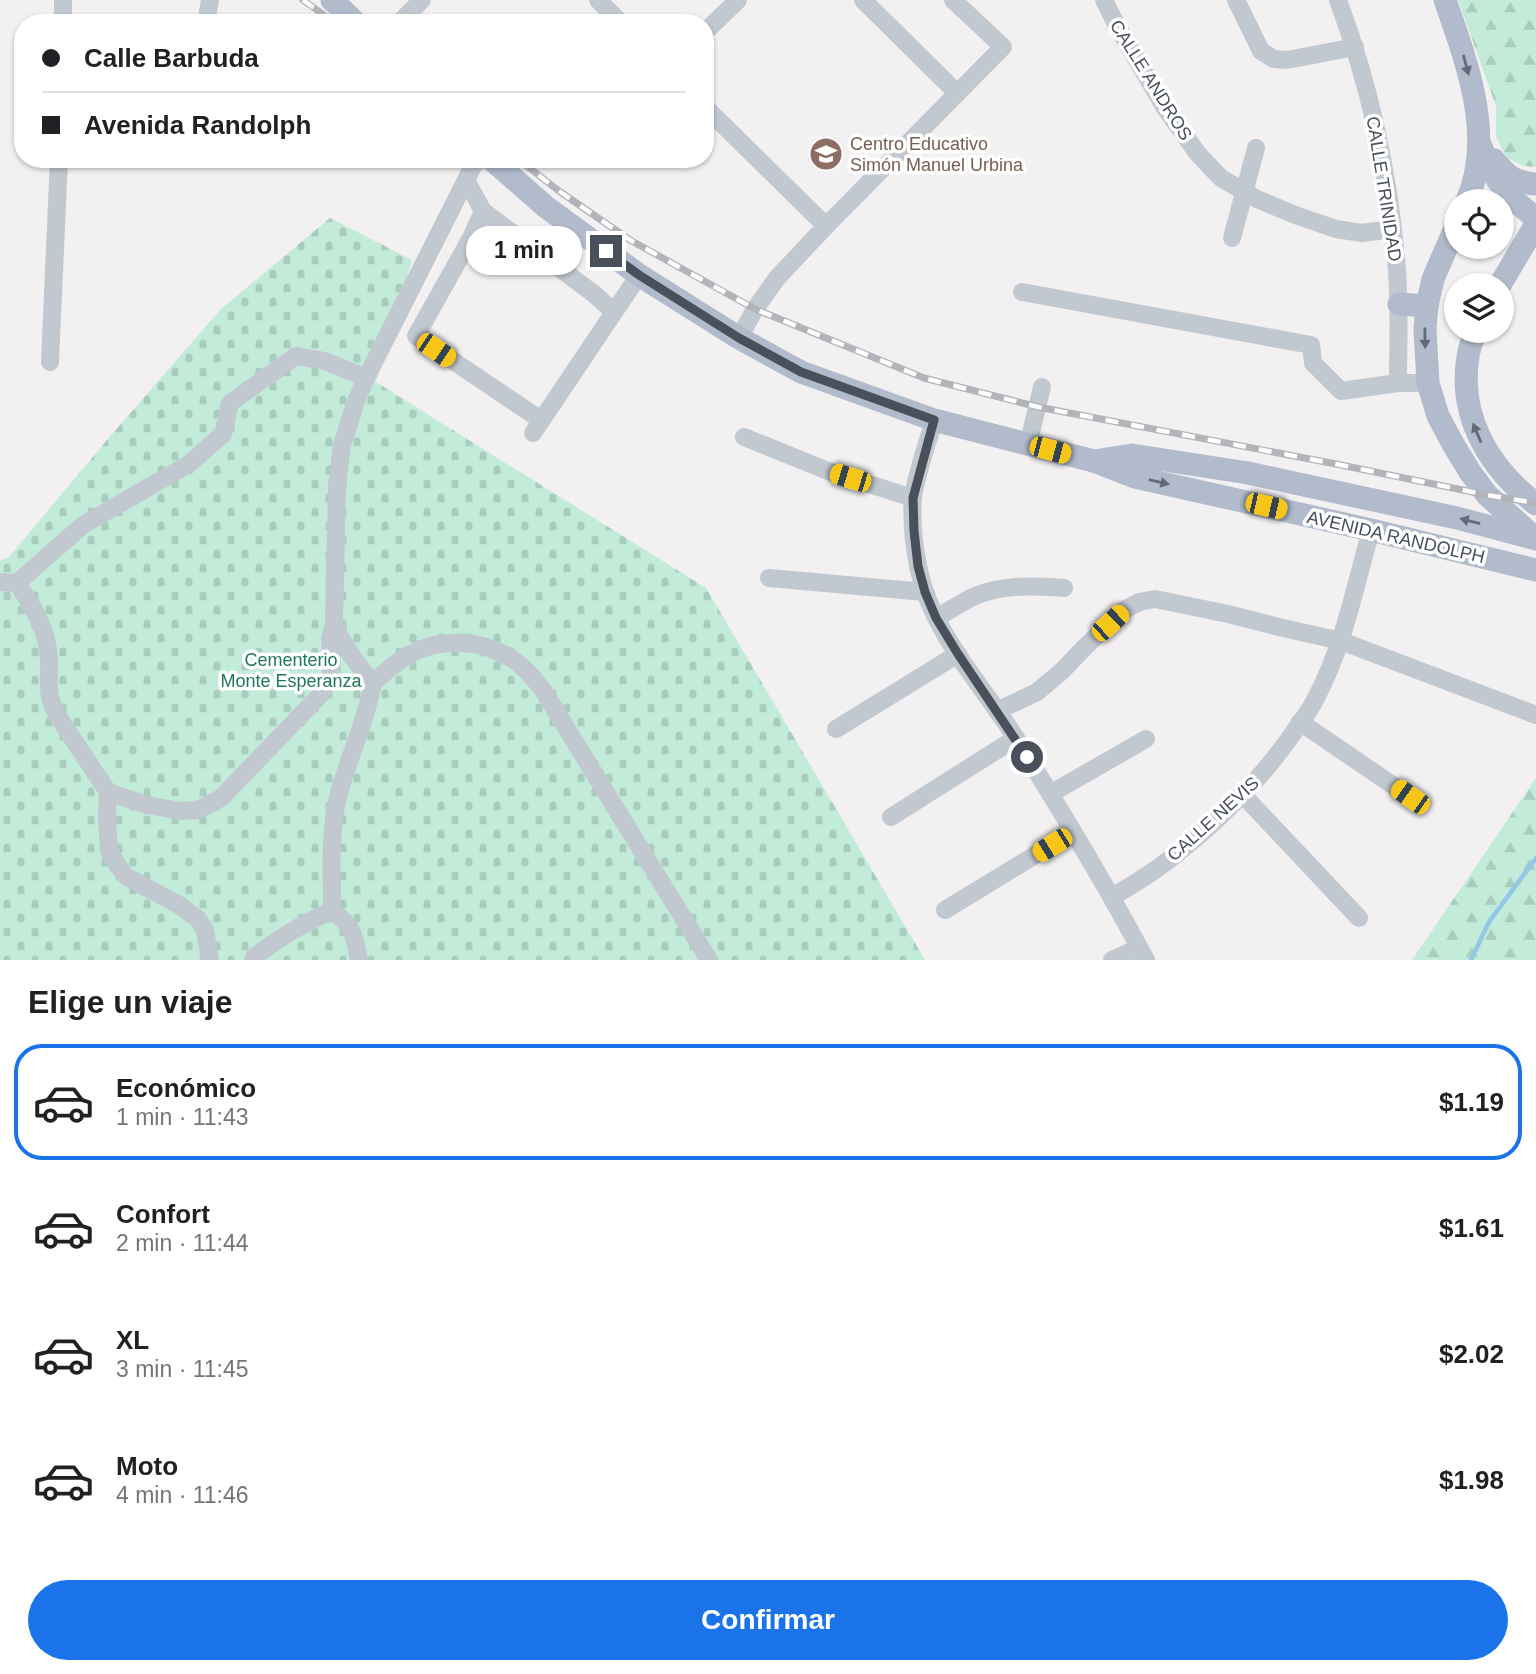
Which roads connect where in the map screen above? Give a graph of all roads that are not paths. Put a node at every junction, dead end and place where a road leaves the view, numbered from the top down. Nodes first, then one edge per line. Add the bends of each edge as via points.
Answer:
1 (331, 0) edge
2 (422, 0) edge
3 (598, 0) edge
4 (738, 0) edge
5 (863, 0) edge
6 (953, 0) edge
7 (1104, 0) edge
8 (1236, 0) edge
9 (1338, 0) edge
10 (1445, 0) edge
11 (346, 14) edge
12 (408, 14) edge
13 (612, 14) edge
14 (714, 23) edge
15 (1354, 47) junction
16 (957, 93) junction
17 (714, 116) edge
18 (1479, 141) junction
19 (1256, 148) dead end
20 (59, 168) edge
21 (473, 168) edge
22 (476, 168) edge
23 (480, 168) edge
24 (1536, 184) edge
25 (1472, 189) edge
26 (1245, 192) junction
27 (483, 211) junction
28 (1536, 218) edge
29 (1514, 221) edge
30 (1536, 224) edge
31 (826, 226) junction
32 (1392, 229) junction
33 (1232, 238) dead end
34 (1444, 254) edge
35 (1517, 255) junction
36 (1507, 273) edge
37 (639, 275) junction
38 (1021, 292) dead end
39 (1399, 304) junction
40 (1427, 306) junction
41 (614, 312) junction
42 (739, 338) junction
43 (1472, 343) edge
44 (50, 362) dead end
45 (366, 378) junction
46 (1398, 383) junction
47 (1428, 383) junction
48 (1042, 387) dead end
49 (934, 420) junction
50 (744, 437) dead end
51 (1028, 444) junction
52 (1094, 461) junction
53 (913, 498) junction
54 (1536, 504) edge
55 (1371, 530) junction
56 (1536, 539) edge
57 (1536, 570) edge
58 (769, 578) dead end
59 (8, 583) edge
60 (1064, 588) dead end
61 (925, 592) junction
62 (936, 618) junction
63 (334, 624) junction
64 (1341, 640) junction
65 (958, 654) junction
66 (373, 683) junction
67 (997, 711) junction
68 (1536, 715) edge
69 (1300, 722) junction
70 (836, 729) dead end
71 (1016, 738) junction
72 (1146, 739) dead end
73 (108, 792) junction
74 (1050, 794) junction
75 (1243, 795) junction
76 (1410, 797) dead end
77 (891, 817) dead end
78 (1073, 832) junction
79 (1112, 897) junction
80 (945, 910) dead end
81 (332, 911) junction
82 (1359, 918) dead end
83 (1143, 954) edge
84 (209, 960) edge
85 (253, 960) edge
86 (359, 960) edge
87 (709, 960) edge
88 (1112, 960) edge

1 - 11 main road
2 - 12 street
3 - 13 street
4 - 14 street
5 - 16 street
6 - 16 street via 1003,47
7 - 26 street, CALLE ANDROS via 1186,139 1221,178
8 - 15 street via 1261,51 1274,59
9 - 15 street, CALLE TRINIDAD
10 -> 18 main road via 1472,88
15 - 32 street, CALLE TRINIDAD via 1383,165
16 - 31 street
17 - 31 street
18 - 24 main road via 1506,175
18 - 25 main road
18 - 28 main road via 1501,186
19 - 26 street
20 - 44 street
21 - 45 street
22 - 27 street
23 - 37 main road, AVENIDA RANDOLPH via 546,207
26 - 32 street, CALLE ANDROS via 1336,229 1362,233
26 - 33 street
27 - 41 street
27 - 41 street via 416,337 537,426
29 - 35 main road
30 - 35 main road
31 - 42 street via 777,278
32 - 39 street, CALLE TRINIDAD
34 - 40 main road
35 - 36 main road
37 - 41 street
37 - 42 main road, AVENIDA RANDOLPH
38 - 46 street via 1311,345 1313,363 1341,391
39 - 40 main road
39 - 46 street, CALLE TRINIDAD
40 -> 47 main road
42 - 49 main road, AVENIDA RANDOLPH via 801,372
54 -> 43 main road via 1495,465 1482,445 1466,388
45 - 59 street via 325,361 296,356 230,403 223,434 188,464 83,525
45 - 63 street via 342,445
46 - 47 street
47 - 56 main road via 1438,416 1476,480
48 - 51 street
49 - 51 main road, AVENIDA RANDOLPH
49 - 53 street
50 - 53 street
51 - 52 main road, AVENIDA RANDOLPH
52 -> 55 main road, AVENIDA RANDOLPH via 1135,477
56 -> 52 main road, AVENIDA RANDOLPH, bridge via 1248,473 1132,455
53 - 61 street via 918,566
55 - 57 main road, AVENIDA RANDOLPH
55 - 64 street, CALLE NEVIS
58 - 61 street
59 - 73 street via 30,601 45,633 51,703
60 - 62 street via 994,590
61 - 62 street
62 - 65 street
63 - 66 street via 356,664
63 - 73 street via 332,669 321,694 221,798 198,810 181,811
64 - 67 street via 1155,599 1139,602 1124,610 1037,692
64 - 68 street
64 - 69 street, CALLE NEVIS via 1315,700
65 - 67 street
65 - 70 street
66 - 81 street via 334,818
66 - 87 street via 410,654 453,642 474,643 514,660 543,690
67 - 71 street
69 - 75 street, CALLE NEVIS
69 - 76 street
71 - 74 street
71 - 77 street
72 - 74 street
73 - 84 street via 113,858 127,877 198,919 205,930
74 - 78 street
75 - 79 street, CALLE NEVIS via 1161,866
75 - 82 street
78 - 79 street
78 - 80 street
79 - 83 street
81 - 85 street via 281,936
81 - 86 street via 346,921 355,936
83 - 88 street

